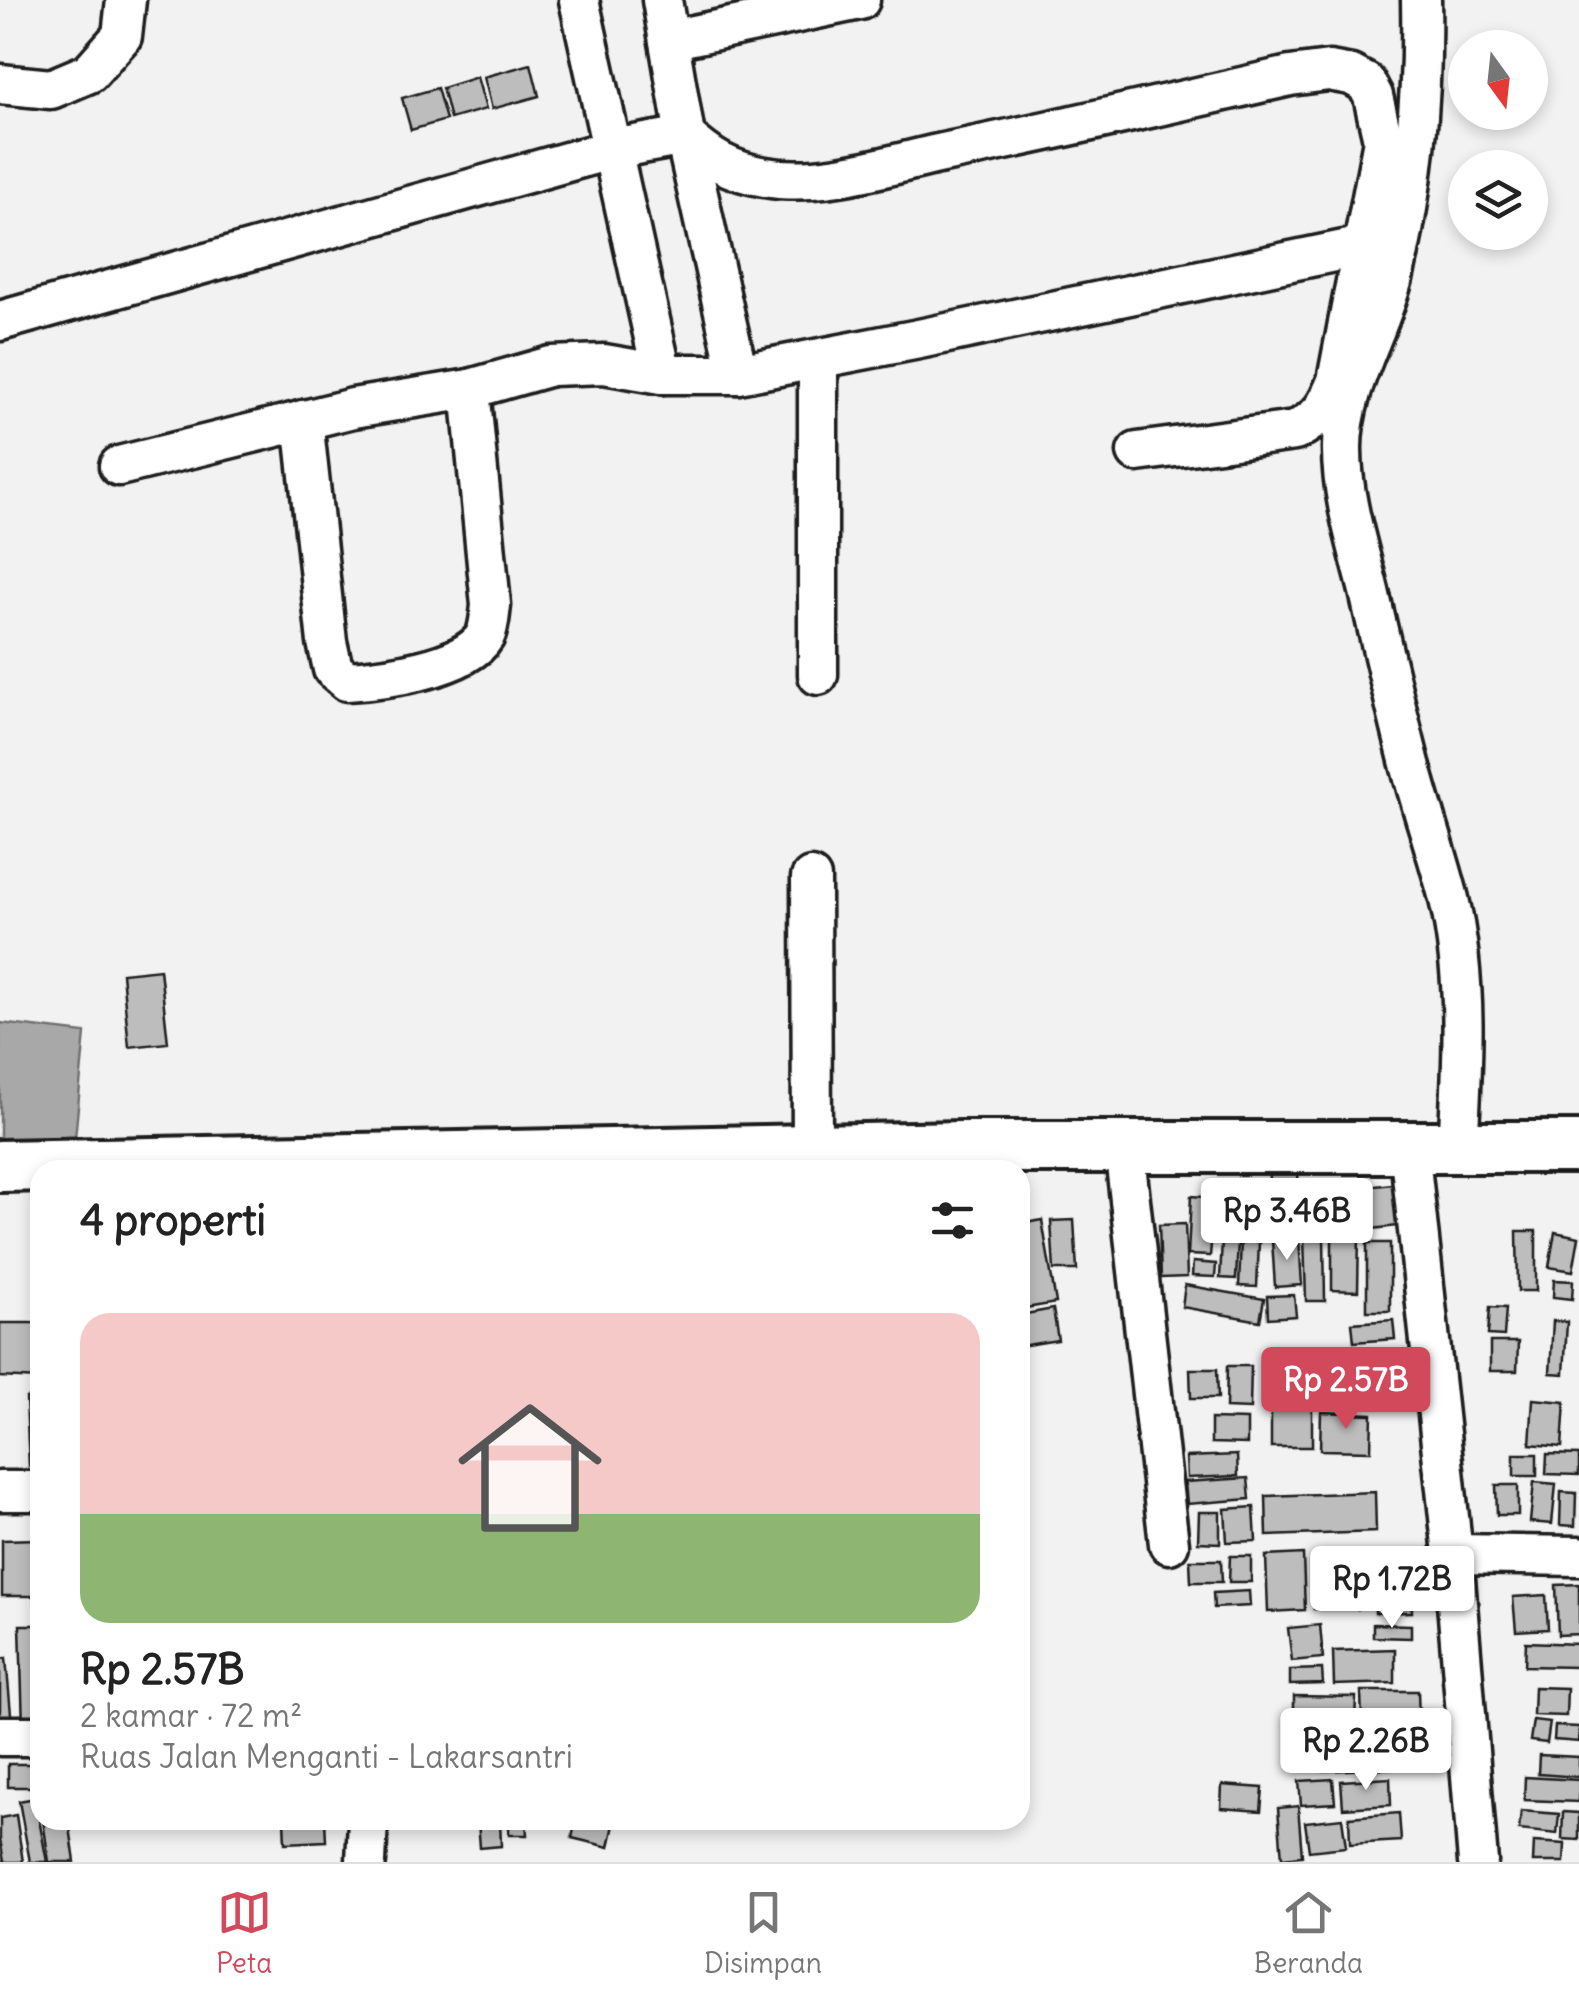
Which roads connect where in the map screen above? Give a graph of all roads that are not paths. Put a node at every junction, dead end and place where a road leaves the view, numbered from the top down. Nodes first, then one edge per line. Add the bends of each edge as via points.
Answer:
1 (126, 0) edge
2 (579, 0) edge
3 (662, 0) edge
4 (860, 0) edge
5 (1421, 0) edge
6 (668, 40) junction
7 (0, 84) edge
8 (685, 136) junction
9 (613, 149) junction
10 (1363, 246) junction
11 (0, 321) edge
12 (818, 358) junction
13 (662, 374) junction
14 (738, 374) junction
15 (470, 389) junction
16 (304, 420) junction
17 (1137, 452) dead end
18 (119, 466) dead end
19 (818, 675) dead end
20 (811, 878) dead end
21 (1124, 1147) junction
22 (1408, 1147) junction
23 (1458, 1147) junction
24 (1579, 1147) edge
25 (812, 1150) junction
26 (569, 1160) edge
27 (0, 1166) edge
28 (30, 1166) edge
29 (0, 1491) edge
30 (30, 1491) edge
31 (1169, 1544) dead end
32 (1453, 1554) junction
33 (1579, 1556) edge
34 (0, 1736) edge
35 (30, 1736) edge
36 (368, 1830) edge
37 (366, 1862) edge
38 (1478, 1862) edge

1 - 7 street via 122,36 89,73 51,89
2 - 9 street
3 - 6 street
4 - 6 street
5 - 23 street via 1414,162 1394,274 1343,417 1342,453 1355,534 1449,901 1464,1042
6 - 8 street
8 - 9 street
8 - 10 street via 733,170 811,180 1290,76 1351,74 1374,96 1383,140
8 - 14 street
9 - 11 street
9 - 13 street
10 - 12 street
10 - 17 street via 1337,381 1312,422 1294,431
12 - 14 street
12 - 19 street
13 - 14 street
13 - 15 street via 604,364 551,366
15 - 16 street
15 - 16 street via 491,605 485,635 442,664 389,678 347,681 333,668
16 - 18 street
20 - 25 street
21 - 22 main road
21 - 25 main road
21 - 31 street
22 - 23 main road
22 - 32 street
23 - 24 main road
25 - 26 main road
27 - 28 main road
29 - 30 street
32 - 33 street
32 - 38 street
34 - 35 street
36 - 37 street

